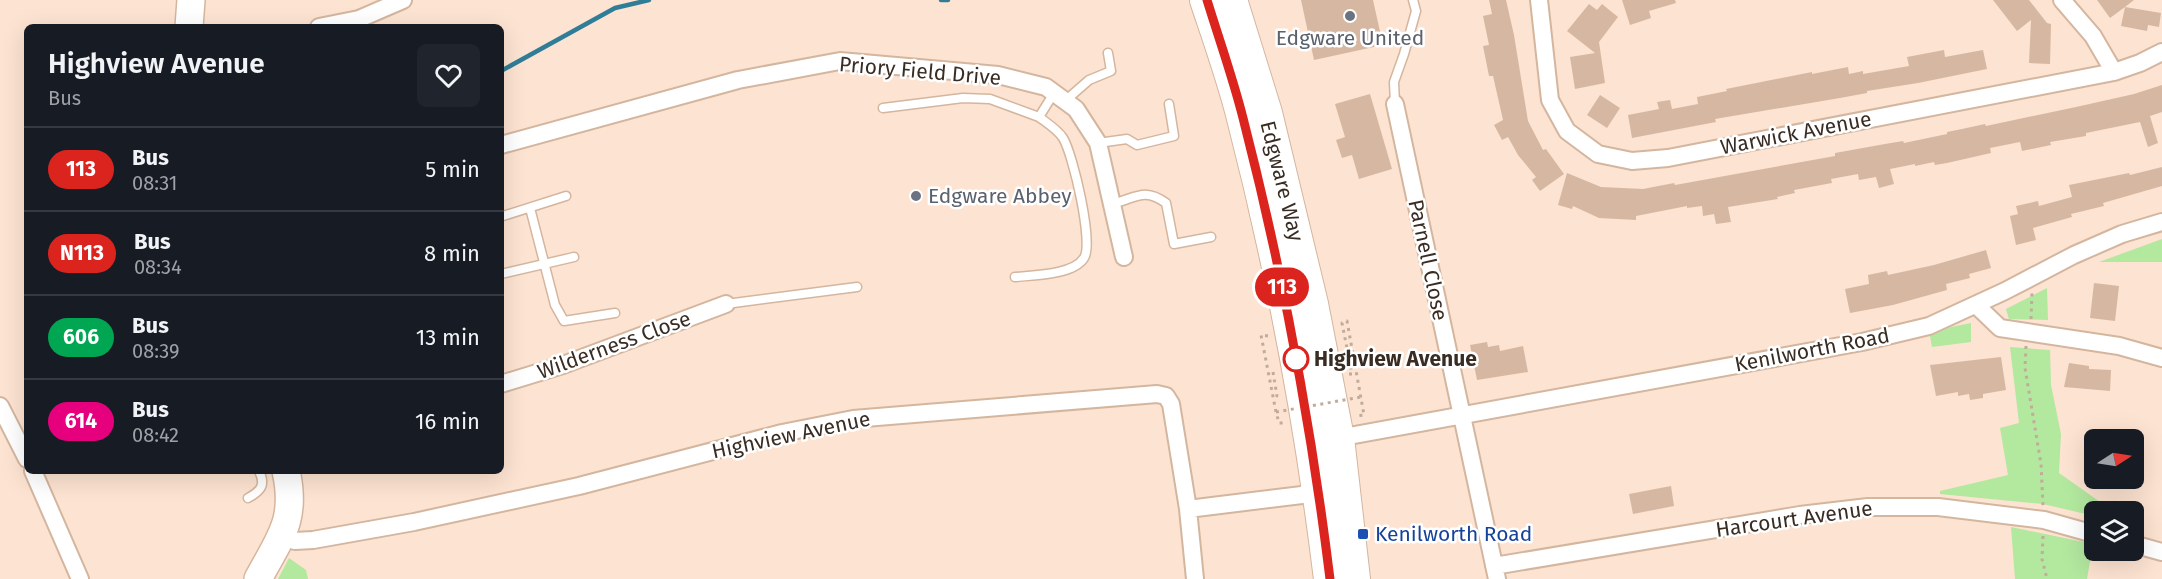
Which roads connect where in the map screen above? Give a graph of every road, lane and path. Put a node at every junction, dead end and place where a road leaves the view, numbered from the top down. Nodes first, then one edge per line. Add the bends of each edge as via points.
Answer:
1 (191, 0) edge
2 (403, 0) edge
3 (1206, 0) edge
4 (1231, 0) edge
5 (1413, 0) edge
6 (1539, 0) edge
7 (2062, 0) edge
8 (189, 24) edge
9 (334, 24) edge
10 (2162, 52) edge
11 (1108, 53) dead end
12 (2114, 72) junction
13 (1060, 97) junction
14 (1169, 104) dead end
15 (1395, 104) joint
16 (883, 108) dead end
17 (1040, 117) junction
18 (1098, 142) junction
19 (504, 144) edge
20 (566, 196) dead end
21 (1112, 204) junction
22 (530, 208) junction
23 (504, 216) edge
24 (2162, 222) edge
25 (1211, 237) dead end
26 (1124, 256) dead end
27 (574, 257) dead end
28 (543, 265) junction
29 (504, 273) edge
30 (1015, 278) dead end
31 (2030, 279) junction
32 (857, 287) dead end
33 (726, 304) joint
34 (1976, 305) junction
35 (615, 313) dead end
36 (2028, 333) junction
37 (1268, 334) dead end
38 (2162, 358) edge
39 (1352, 370) dead end
40 (504, 383) edge
41 (1361, 397) junction
42 (0, 406) edge
43 (1276, 412) junction
44 (1461, 416) junction
45 (1292, 422) dead end
46 (1346, 427) junction
47 (24, 453) edge
48 (34, 474) edge
49 (260, 474) edge
50 (287, 474) edge
51 (1319, 486) junction
52 (248, 498) dead end
53 (1188, 509) junction
54 (2044, 520) junction
55 (2084, 531) edge
56 (282, 537) junction
57 (2144, 547) edge
58 (2162, 552) edge
59 (1495, 573) edge
60 (80, 579) edge
61 (258, 579) edge
62 (1196, 579) edge
63 (1330, 579) edge
64 (1353, 579) edge
65 (2047, 579) edge

1 - 8 main road
2 - 9 street via 359,19
3 - 51 highway, Edgware Way via 1243,116 1289,317
4 - 46 highway, Edgware Way via 1266,113
5 - 15 lane via 1416,11 1394,82
6 - 12 street, Warwick Avenue via 1550,100 1567,131 1598,154 1632,161 1668,158
7 - 12 street via 2092,36
10 - 12 street, Warwick Avenue
11 - 13 lane via 1111,71
13 - 17 lane
13 - 18 street, Priory Field Drive via 1076,109
13 - 19 street, Priory Field Drive via 1046,87 998,75 840,62 738,80
14 - 18 lane via 1174,136 1137,145 1127,139
15 - 44 street, Parnell Close
16 - 17 lane via 963,98 990,99
17 - 30 lane via 1063,137 1072,159 1088,250 1075,267
18 - 21 street, Priory Field Drive
20 - 22 lane
21 - 25 lane via 1143,194 1155,196 1166,203 1174,244
21 - 26 street, Priory Field Drive
22 - 23 lane
22 - 28 lane
24 - 31 street, Kenilworth Road via 2122,234
27 - 28 lane
28 - 29 lane
28 - 35 lane via 564,321
31 - 34 street, Kenilworth Road
31 - 36 path
32 - 33 lane
33 - 40 street, Wilderness Close
34 - 36 street via 2000,328
34 - 44 street, Kenilworth Road via 1929,326 1862,342
36 - 38 street via 2119,346
36 - 54 path via 2025,368 2041,464
37 - 43 path via 1261,335
39 - 41 path via 1342,322 1347,321
41 - 43 path, bridge
41 - 46 path via 1364,415
42 - 47 street
43 - 45 path via 1279,423
44 - 46 street, Kenilworth Road
44 - 59 street, Parnell Close
46 - 64 highway, Edgware Way
48 - 60 street
49 - 52 lane via 262,488
50 - 56 main road via 289,509
51 - 53 street via 1302,495
51 - 63 highway, Edgware Way
53 - 56 street, Highview Avenue via 1171,404 1166,396 1157,394 854,419 414,522 313,540
53 - 62 street, Highview Avenue
54 - 55 street, Harcourt Avenue
54 - 59 street, Harcourt Avenue via 1938,507 1868,507 1800,515
54 - 65 path via 2042,560
56 - 61 main road
57 - 58 street

